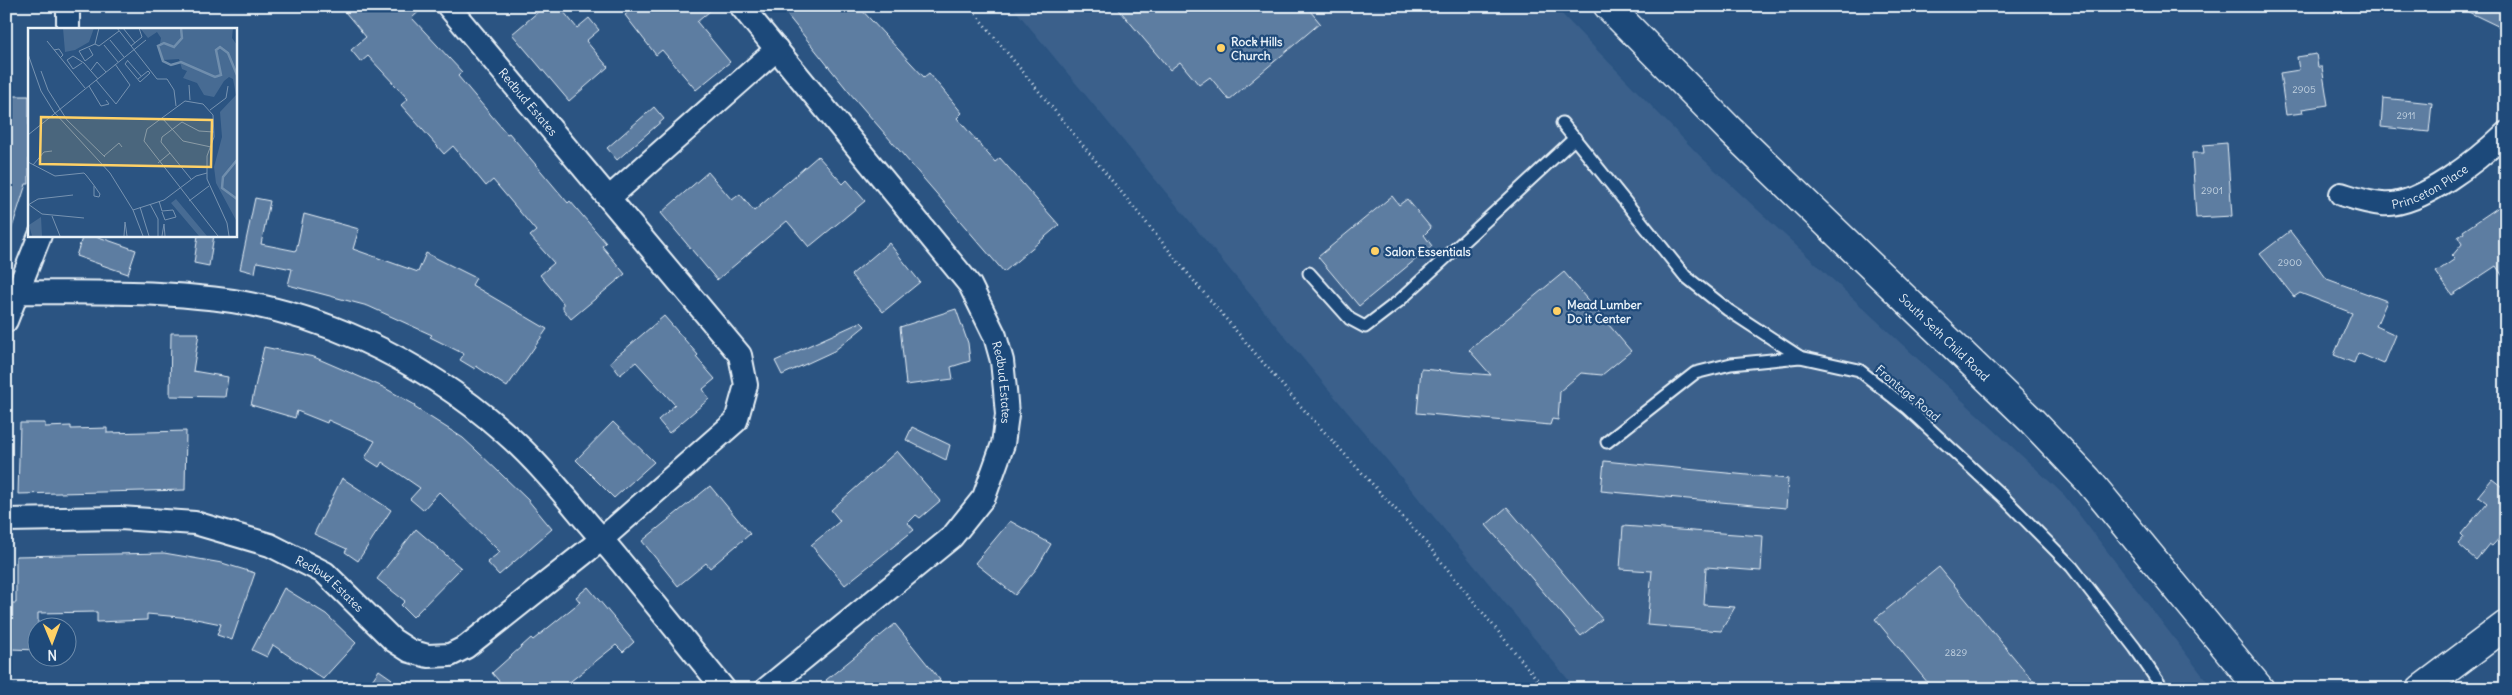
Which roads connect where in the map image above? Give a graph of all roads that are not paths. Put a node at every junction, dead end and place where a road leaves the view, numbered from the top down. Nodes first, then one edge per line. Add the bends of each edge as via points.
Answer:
1 (68, 6) edge
2 (448, 6) edge
3 (741, 6) edge
4 (1608, 6) edge
5 (68, 28) edge
6 (777, 49) junction
7 (1562, 123) dead end
8 (2506, 133) edge
9 (1574, 138) junction
10 (2341, 194) dead end
11 (609, 198) junction
12 (40, 236) edge
13 (1310, 273) dead end
14 (16, 292) junction
15 (6, 321) edge
16 (1800, 357) junction
17 (1607, 442) dead end
18 (6, 520) edge
19 (602, 539) junction
20 (2506, 624) edge
21 (724, 689) edge
22 (766, 689) edge
23 (2163, 689) edge
24 (2260, 689) edge
25 (2421, 689) edge

1 - 5 street
2 - 11 street, Redbud Estates
3 - 6 street, Redbud Estates
4 - 24 main road, South Seth Child Road via 1731,130 2038,427 2088,480
6 - 11 street
6 - 22 street, Redbud Estates via 970,285 995,336 1002,361 1007,414 1003,444 984,497 952,537
7 - 9 lane, Frontage Road
8 - 10 street, Princeton Place via 2457,172 2405,202 2383,205
9 - 13 lane via 1399,301 1365,328 1350,319
9 - 16 lane, Frontage Road via 1685,276 1728,310
11 - 19 street, Redbud Estates via 740,355 746,386 736,421
12 - 14 street
14 - 15 street
14 - 19 street via 198,296 282,312 338,329 430,375 505,433
16 - 17 lane via 1731,364 1695,373
16 - 23 lane, Frontage Road via 1859,370 1907,408 2002,496 2072,567
18 - 19 street, Redbud Estates via 120,518 195,523 270,544 325,574 393,640 410,651 428,656 450,655 466,647
19 - 21 street
20 - 25 main road

